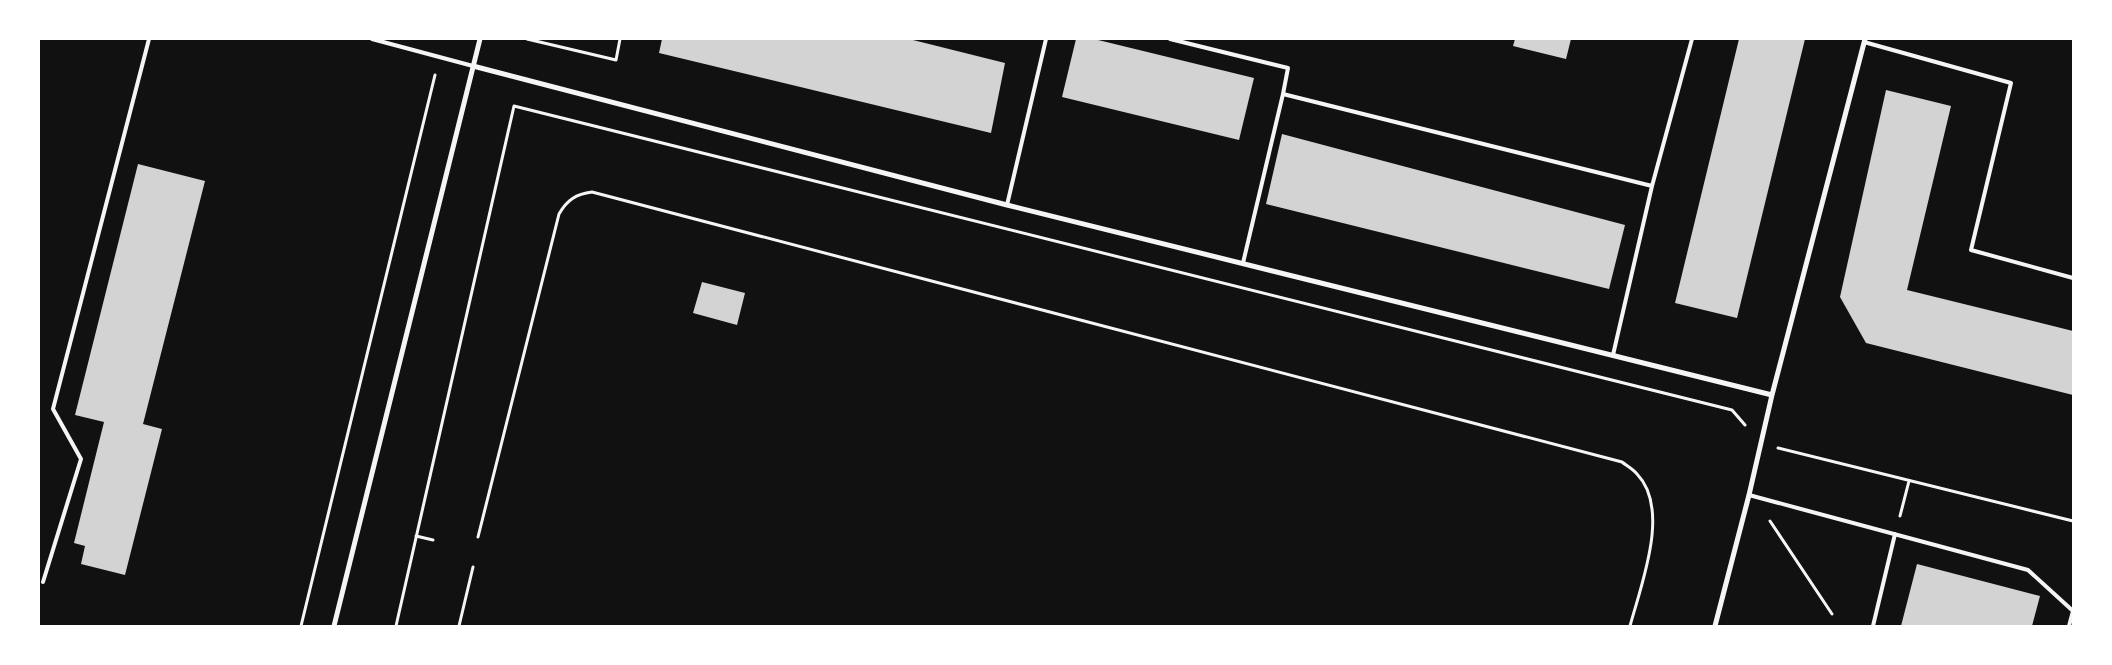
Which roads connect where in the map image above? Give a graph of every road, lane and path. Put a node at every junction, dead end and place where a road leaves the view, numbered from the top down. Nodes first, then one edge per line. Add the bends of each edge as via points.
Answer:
1 (149, 39) edge
2 (372, 39) edge
3 (480, 39) edge
4 (527, 39) edge
5 (620, 39) edge
6 (1046, 39) edge
7 (1170, 39) edge
8 (1692, 39) edge
9 (1864, 40) edge
10 (439, 56) junction
11 (473, 66) junction
12 (1283, 94) junction
13 (1652, 186) junction
14 (1007, 205) junction
15 (1243, 263) junction
16 (2073, 278) edge
17 (1612, 355) junction
18 (1772, 395) junction
19 (1762, 444) junction
20 (1909, 481) junction
21 (1749, 495) junction
22 (1745, 511) junction
23 (2073, 521) edge
24 (1895, 534) junction
25 (416, 536) junction
26 (478, 537) dead end
27 (432, 540) dead end
28 (473, 567) dead end
29 (43, 582) dead end
30 (1832, 614) dead end
31 (301, 626) edge
32 (334, 626) edge
33 (396, 626) edge
34 (458, 626) edge
35 (1630, 626) edge
36 (1715, 626) edge
37 (1873, 626) edge
38 (2069, 626) edge

1 - 29 lane via 53,409 80,459
2 - 10 lane
3 - 11 street
4 - 5 path via 616,60
6 - 14 lane
7 - 12 lane via 1288,68
8 - 13 lane
9 - 16 lane via 2011,83 1971,250
9 - 18 street
10 - 11 lane
10 - 31 path
11 - 14 street
11 - 32 street
12 - 13 lane
12 - 15 lane
13 - 17 lane
14 - 15 street
15 - 17 street
17 - 18 street
18 - 19 street
19 - 20 path
19 - 21 street
19 - 25 path via 1732,410 514,106
20 - 23 path
20 - 24 path
21 - 22 street
21 - 24 lane
22 - 30 path via 1768,518
22 - 36 street
24 - 37 lane
24 - 38 lane via 2028,570 2073,611
25 - 27 path
25 - 33 path
26 - 35 path via 559,214 572,198 592,192 1622,462 1638,474 1648,491 1653,511 1654,533
28 - 34 path

